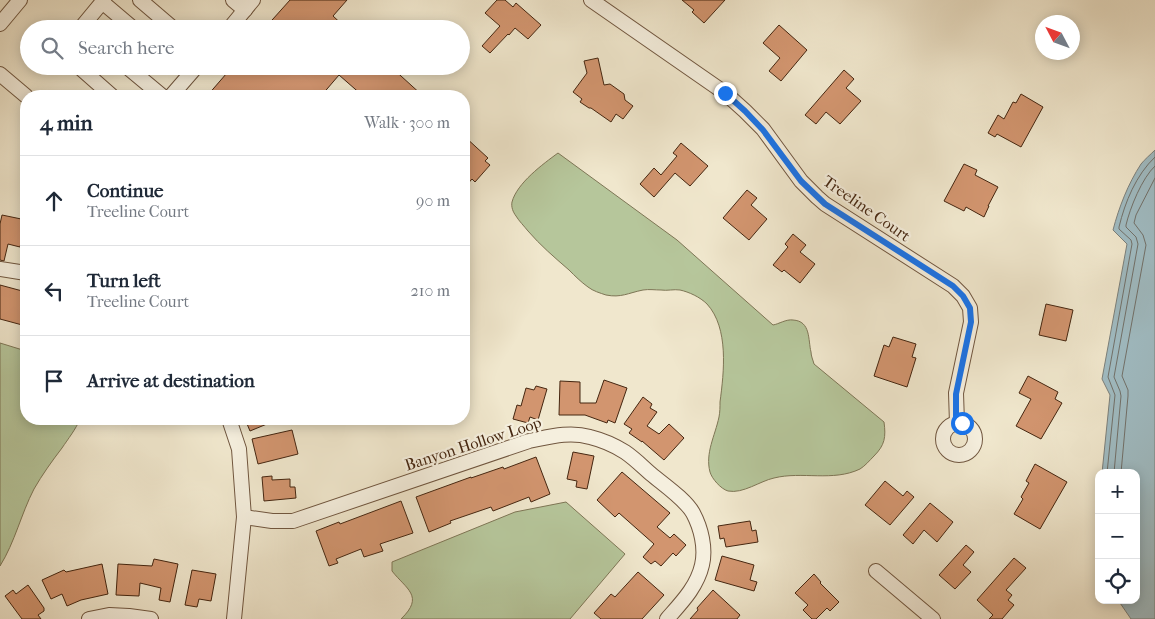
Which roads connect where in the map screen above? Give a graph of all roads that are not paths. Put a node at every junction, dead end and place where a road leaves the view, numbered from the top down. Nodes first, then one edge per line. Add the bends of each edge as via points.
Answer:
1 (20, 0) edge
2 (140, 0) edge
3 (233, 0) edge
4 (591, 0) edge
5 (103, 1) edge
6 (249, 5) edge
7 (88, 20) edge
8 (124, 20) edge
9 (163, 20) edge
10 (236, 20) edge
11 (0, 24) edge
12 (0, 74) edge
13 (88, 75) edge
14 (137, 75) edge
15 (184, 75) edge
16 (105, 90) edge
17 (155, 90) edge
18 (175, 90) edge
19 (20, 91) edge
20 (0, 268) edge
21 (20, 272) edge
22 (956, 423) dead end
23 (231, 425) edge
24 (244, 517) junction
25 (876, 571) dead end
26 (89, 619) edge
27 (151, 619) edge
28 (234, 619) edge
29 (667, 619) edge
30 (933, 619) edge

1 - 11 street
2 - 9 street
3 - 6 street
4 - 22 street, Treeline Court via 725,93 745,111 801,181 825,204 953,286 963,296 970,308 971,322 956,394
5 - 7 street
5 - 8 street
6 - 10 street
12 - 19 street
13 - 16 street
14 - 17 street
15 - 18 street
20 - 21 street
23 - 24 street via 239,449
24 - 28 street
24 - 29 street, Banyon Hollow Loop via 293,520 529,441 559,434 588,436 626,453 681,499 701,530 704,551 696,581 690,593
25 - 30 street
26 - 27 street via 109,616

